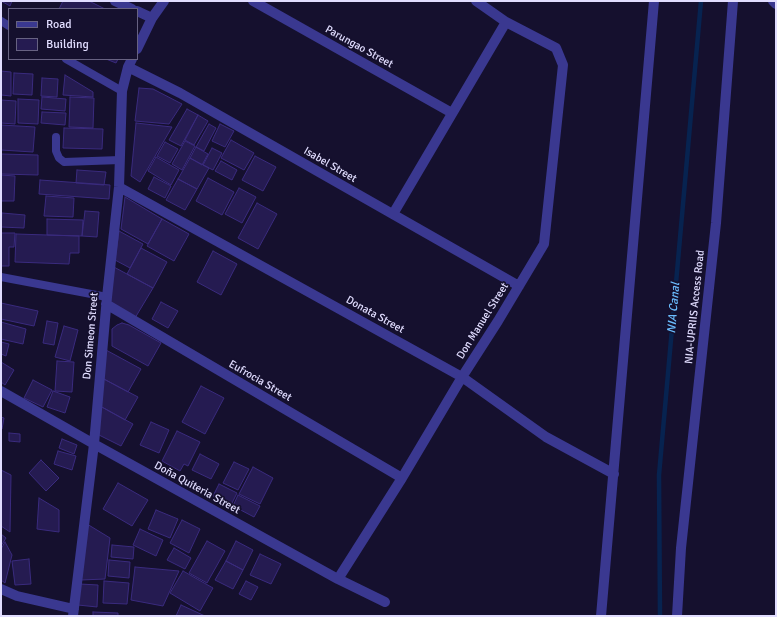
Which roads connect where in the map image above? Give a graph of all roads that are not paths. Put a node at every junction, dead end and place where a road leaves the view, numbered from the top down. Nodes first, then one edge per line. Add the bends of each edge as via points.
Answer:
1 (115, 1) edge
2 (164, 1) edge
3 (253, 1) edge
4 (476, 1) edge
5 (654, 1) edge
6 (733, 1) edge
7 (773, 1) edge
8 (776, 4) edge
9 (130, 8) edge
10 (138, 11) edge
11 (152, 18) junction
12 (506, 22) junction
13 (138, 47) edge
14 (68, 60) edge
15 (130, 63) edge
16 (122, 91) junction
17 (452, 113) junction
18 (56, 138) dead end
19 (120, 160) junction
20 (119, 187) junction
21 (392, 214) junction
22 (1, 277) edge
23 (519, 286) junction
24 (106, 301) junction
25 (462, 377) junction
26 (1, 391) edge
27 (94, 444) junction
28 (614, 474) junction
29 (402, 478) junction
30 (338, 579) junction
31 (1, 589) edge
32 (384, 602) dead end
33 (74, 612) edge
34 (601, 616) edge
35 (677, 616) edge

1 - 9 street
2 - 11 street
3 - 17 street, Parungao Street
4 - 12 street
5 - 28 street
6 - 35 street, NIA-UPRIIS Access Road via 716,223 681,548
7 - 8 street
10 - 11 street
11 - 13 street
12 - 17 street
12 - 23 street, Don Manuel Street via 556,48 563,65 544,244
14 - 16 lane
15 - 16 street, Don Simeon Street
15 - 21 street, Isabel Street
16 - 19 street, Don Simeon Street
17 - 21 street
18 - 19 lane via 58,158 64,162
19 - 20 street, Don Simeon Street
20 - 24 street, Don Simeon Street
20 - 25 street, Donata Street
21 - 23 street, Isabel Street
22 - 24 lane
23 - 25 street, Don Manuel Street
24 - 27 street, Don Simeon Street
24 - 29 street, Eufrocia Street
25 - 28 street, Donata Street via 546,437
25 - 29 street, Don Manuel Street
26 - 27 street, Doña Quiteria Street
27 - 30 street, Doña Quiteria Street
27 - 33 street, Don Simeon Street
28 - 34 street
29 - 30 street, Don Manuel Street
30 - 32 street, Doña Quiteria Street
31 - 33 street

